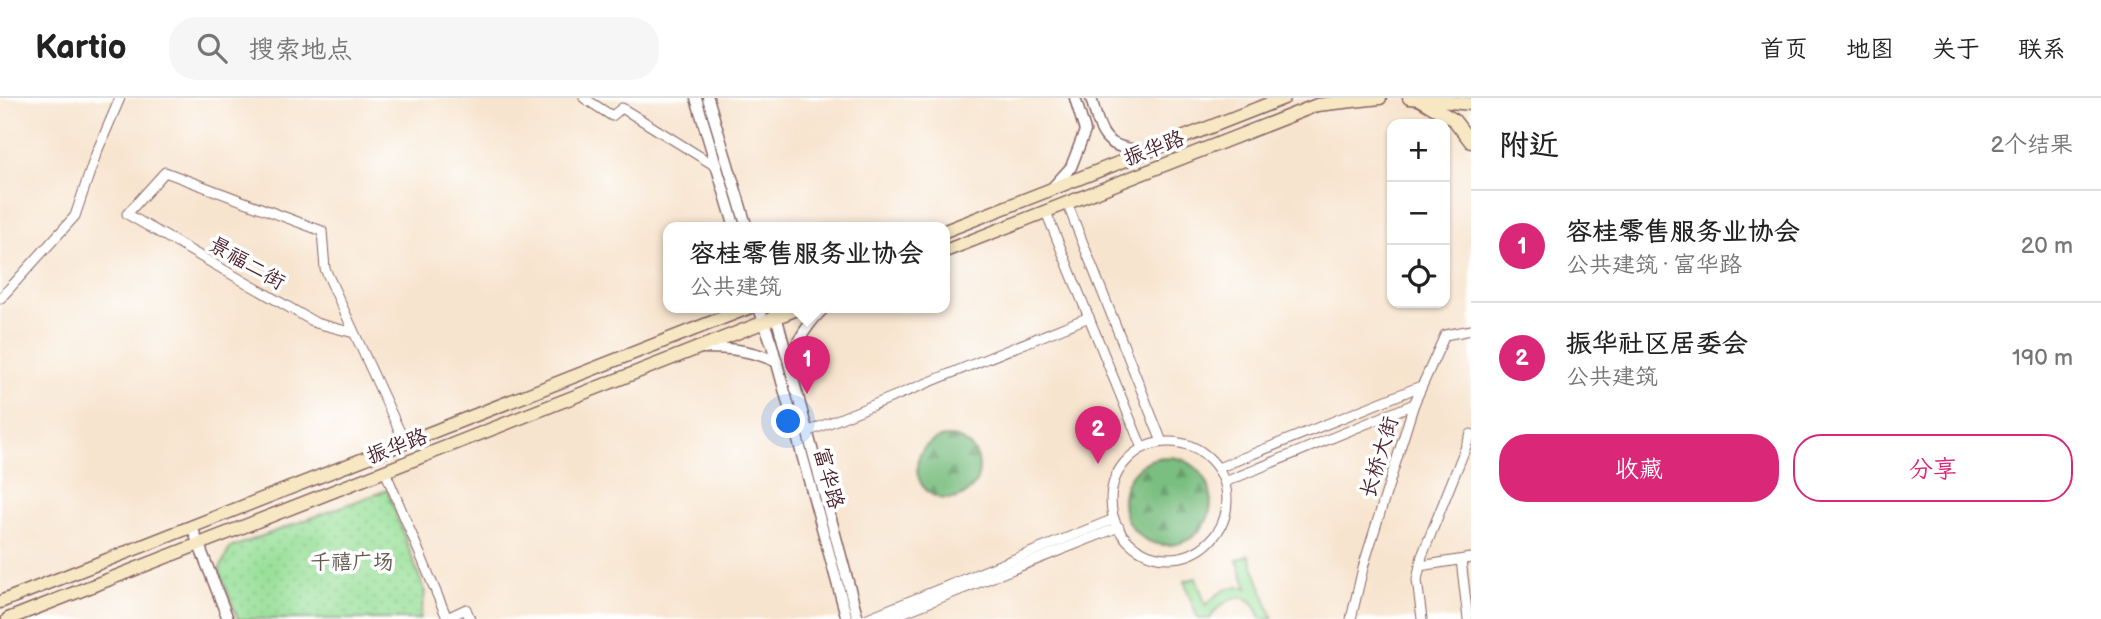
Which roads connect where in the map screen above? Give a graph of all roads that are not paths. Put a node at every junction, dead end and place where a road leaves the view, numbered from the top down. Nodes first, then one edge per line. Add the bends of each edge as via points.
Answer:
1 (120, 98) edge
2 (584, 98) edge
3 (696, 98) edge
4 (708, 98) edge
5 (1075, 98) edge
6 (1091, 98) edge
7 (1284, 98) edge
8 (1380, 98) edge
9 (1409, 98) edge
10 (1419, 99) edge
11 (1471, 104) edge
12 (1471, 142) edge
13 (1147, 152) junction
14 (717, 167) junction
15 (1052, 188) junction
16 (1067, 203) junction
17 (1046, 212) junction
18 (733, 222) edge
19 (745, 222) edge
20 (950, 229) edge
21 (950, 249) edge
22 (0, 299) edge
23 (723, 313) edge
24 (736, 313) edge
25 (820, 313) edge
26 (772, 316) edge
27 (1089, 317) junction
28 (716, 321) junction
29 (1471, 330) edge
30 (354, 333) junction
31 (699, 348) junction
32 (783, 362) junction
33 (1422, 386) junction
34 (1414, 404) junction
35 (807, 432) junction
36 (1471, 434) edge
37 (1162, 442) junction
38 (405, 443) junction
39 (1142, 448) junction
40 (1218, 468) junction
41 (384, 471) junction
42 (1225, 482) junction
43 (1116, 523) junction
44 (192, 527) junction
45 (199, 544) junction
46 (1466, 559) edge
47 (1420, 566) junction
48 (0, 602) edge
49 (8, 619) edge
50 (228, 619) edge
51 (446, 619) edge
52 (470, 619) edge
53 (847, 619) edge
54 (858, 619) edge
55 (865, 619) edge
56 (887, 619) edge
57 (1351, 619) edge
58 (1422, 619) edge
59 (1468, 619) edge

1 - 22 street via 75,216
2 - 14 street via 612,116 622,108
3 - 14 street
4 - 19 street
5 - 15 street via 1086,131 1071,167
6 - 13 street via 1102,133 1121,149
7 - 13 main road, 振华路
8 - 16 main road, 振华路 via 1317,105
9 - 10 main road
10 - 11 main road
10 - 12 main road via 1454,120
13 - 15 main road, 振华路
14 - 18 street
15 - 20 main road, 振华路
16 - 17 main road, 振华路
16 - 37 street
17 - 21 main road, 振华路
17 - 27 street
23 - 28 street
24 - 28 main road, 振华路
25 - 32 street
26 - 31 main road, 振华路
26 - 32 street, 富华路
27 - 35 street
27 - 39 street
28 - 38 main road, 振华路
29 - 33 street, 长桥大街 via 1445,335
30 - 30 street, 景福二街 via 316,323 127,214 165,172 322,231 325,270
30 - 38 street
31 - 32 street via 730,348
31 - 41 main road, 振华路
32 - 35 street, 富华路
32 - 53 street, 富华路
33 - 34 street, 长桥大街
33 - 40 street
34 - 42 street
34 - 57 street, 长桥大街
35 - 54 street, 富华路
36 - 47 street
37 - 39 street
37 - 40 street via 1182,443 1200,451
38 - 44 main road, 振华路
39 - 43 street via 1119,471 1113,486
40 - 42 street
41 - 45 main road, 振华路
41 - 51 street
42 - 43 street via 1224,522 1197,552 1158,558 1139,550
43 - 55 street
43 - 56 street
44 - 45 street
44 - 48 main road, 振华路
45 - 49 main road, 振华路
45 - 50 street
46 - 47 street
46 - 59 street
47 - 58 street
51 - 52 street via 466,610

